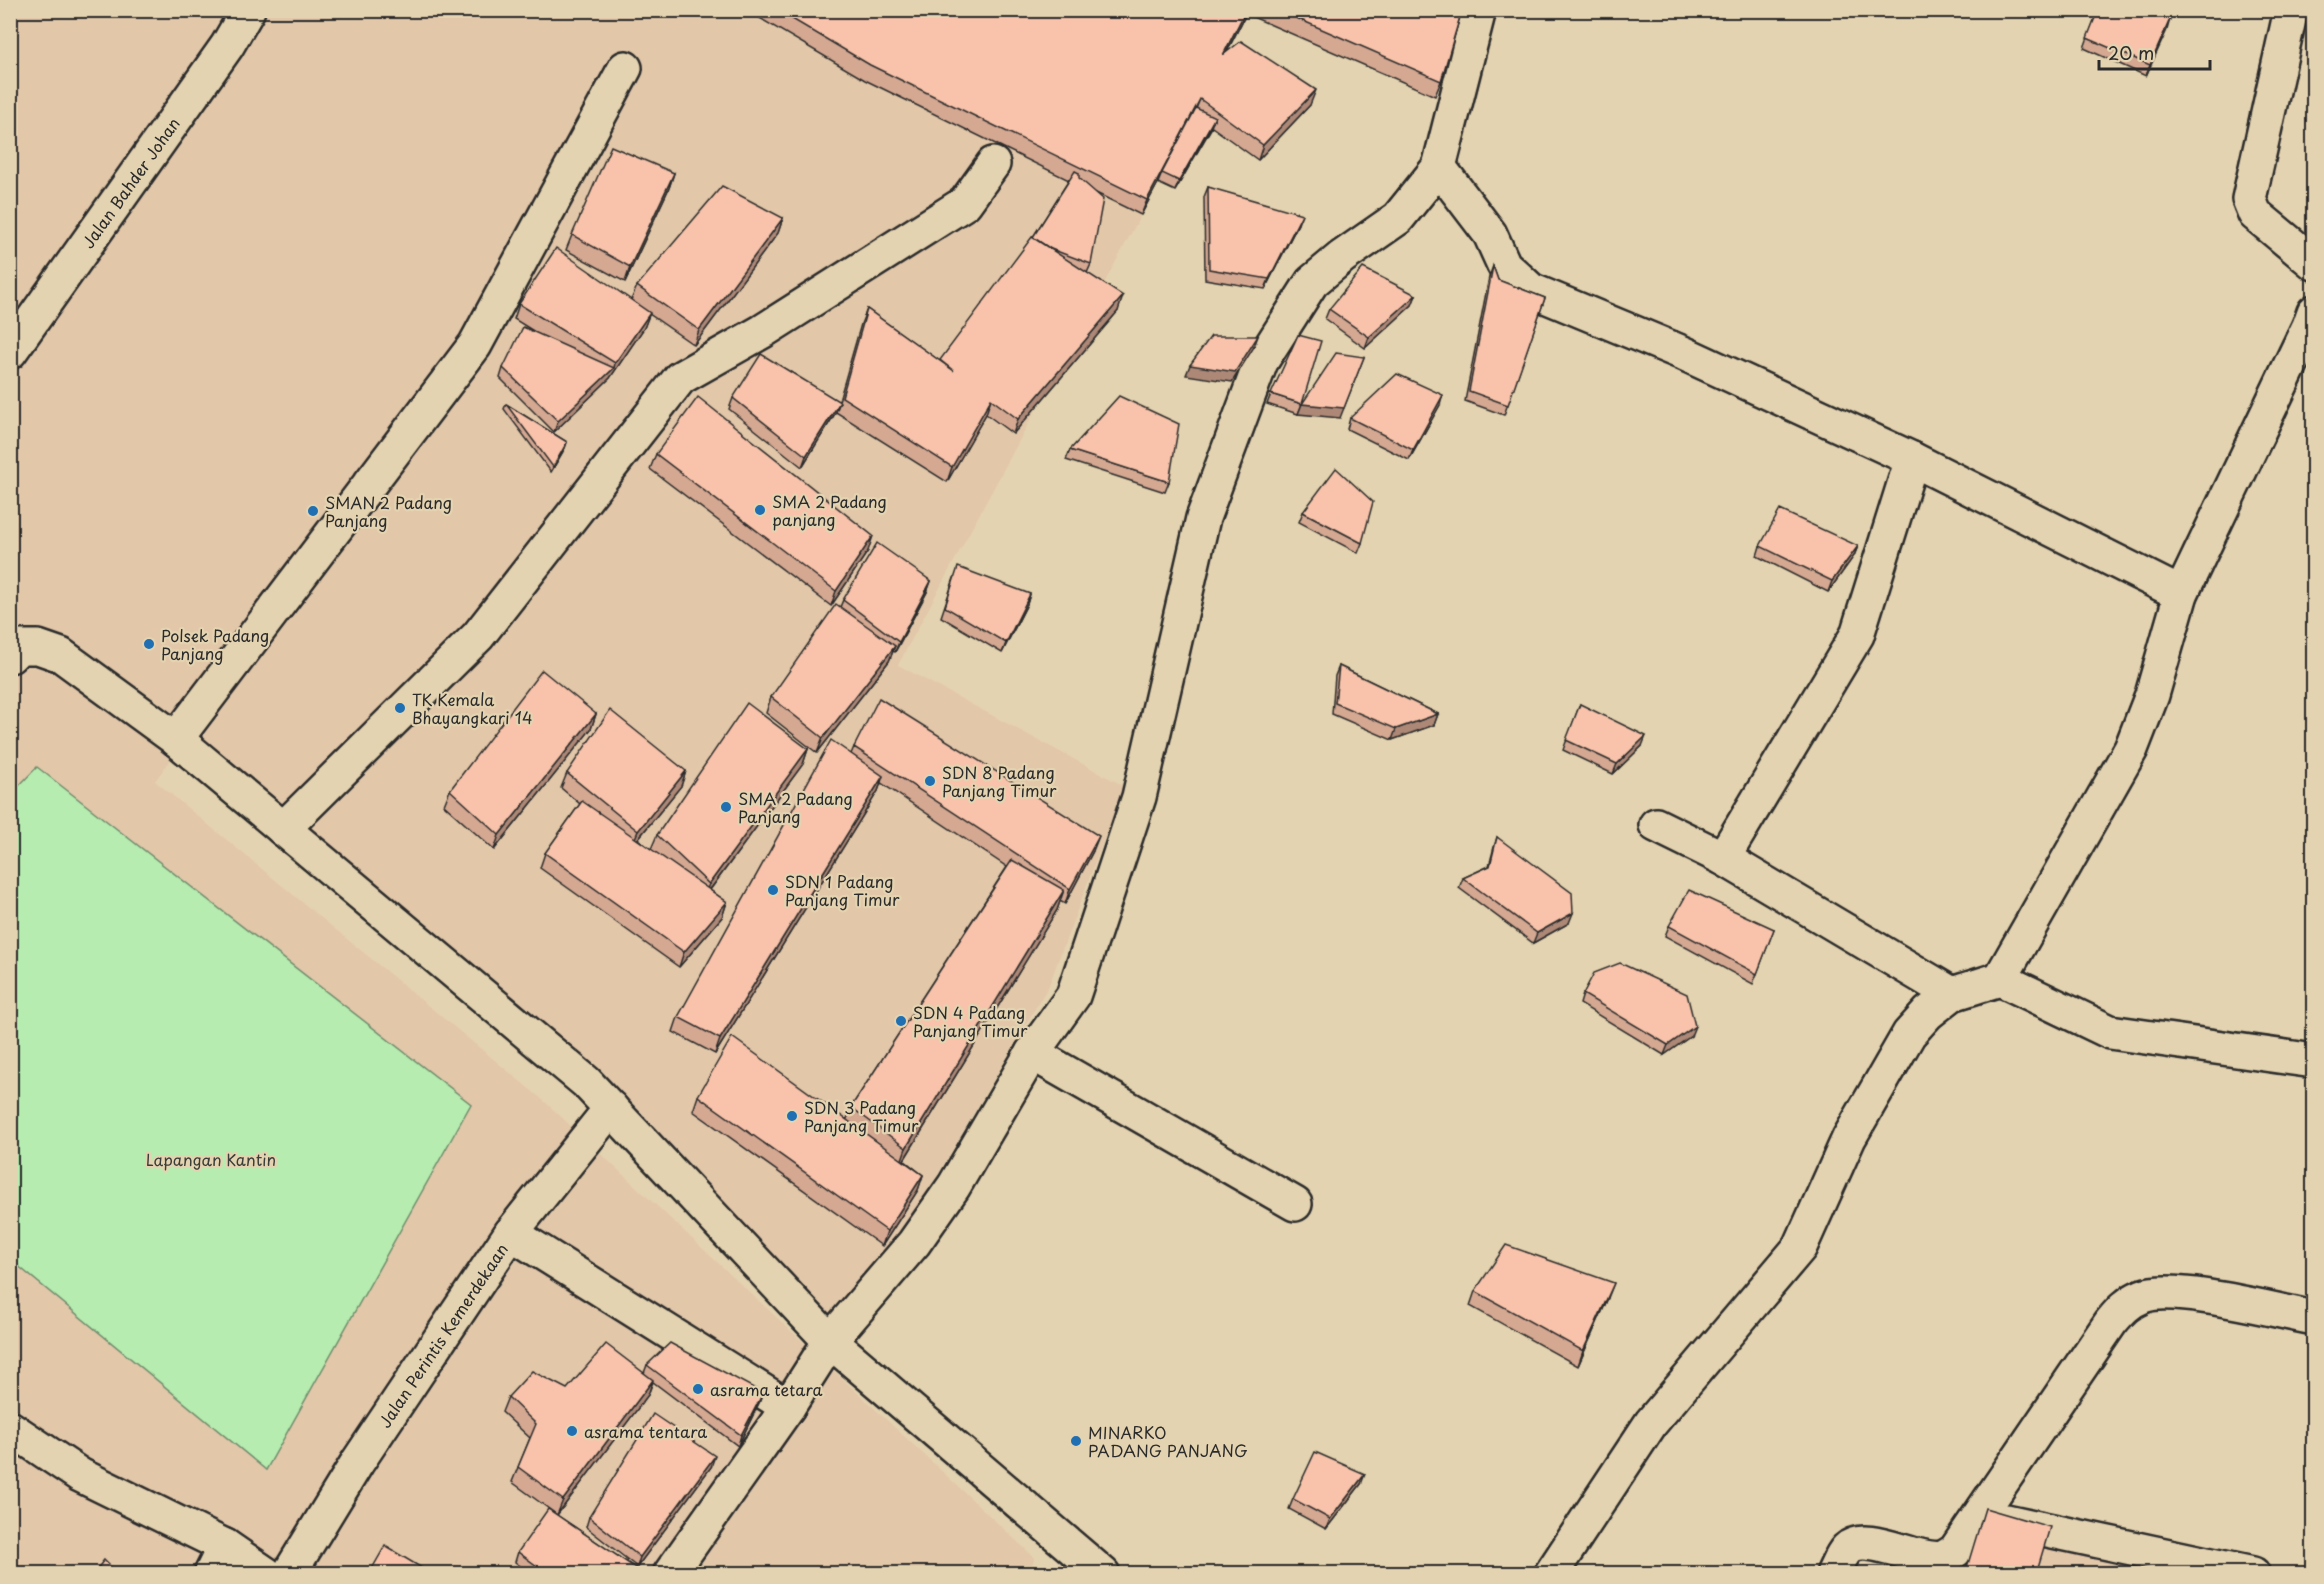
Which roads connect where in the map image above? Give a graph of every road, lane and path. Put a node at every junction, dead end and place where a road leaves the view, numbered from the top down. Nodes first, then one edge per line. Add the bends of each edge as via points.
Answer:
1 (248, 10) edge
2 (1479, 10) edge
3 (2291, 10) edge
4 (625, 68) dead end
5 (993, 164) dead end
6 (1439, 167) junction
7 (2313, 263) edge
8 (2313, 312) edge
9 (10, 352) edge
10 (1912, 459) junction
11 (2181, 594) junction
12 (10, 656) edge
13 (176, 739) junction
14 (1656, 825) dead end
15 (283, 829) junction
16 (1723, 858) junction
17 (2000, 979) junction
18 (1952, 994) junction
19 (1032, 1053) junction
20 (2313, 1061) edge
21 (611, 1108) junction
22 (1295, 1204) dead end
23 (511, 1233) junction
24 (2313, 1318) edge
25 (830, 1341) junction
26 (788, 1407) junction
27 (10, 1428) edge
28 (1981, 1516) junction
29 (218, 1560) edge
30 (266, 1574) edge
31 (289, 1574) edge
32 (670, 1574) edge
33 (1103, 1574) edge
34 (1551, 1574) edge
35 (1833, 1574) edge
36 (2253, 1574) edge

1 - 9 street, Jalan Bahder Johan via 227,46
2 - 6 street
3 - 7 street via 2249,199 2255,214
4 - 13 street via 475,345
5 - 15 street via 964,203 763,331 680,378 478,636
6 - 10 street via 1490,234 1504,265 1531,290 1683,353
6 - 19 street via 1398,218 1312,282 1261,362 1203,518 1139,797 1073,996
8 - 11 street
10 - 11 street
10 - 16 street via 1857,635
11 - 17 street via 2152,695 2131,749
12 - 13 street via 19,648 38,647 61,655
13 - 15 street
14 - 16 street
15 - 21 street via 586,1082
16 - 18 street
17 - 18 street
17 - 20 street via 2110,1032
18 - 34 street via 1909,1034 1849,1138 1800,1246 1651,1423
19 - 22 street
19 - 25 street via 954,1186 914,1243
21 - 23 street, Jalan Perintis Kemerdekaan
21 - 25 street
23 - 26 street
23 - 31 street, Jalan Perintis Kemerdekaan via 357,1463
24 - 28 street via 2170,1291 2145,1295 2126,1304
25 - 26 street
25 - 33 street
26 - 32 street
27 - 29 street
28 - 35 street via 1955,1551 1943,1558 1869,1543 1847,1549
28 - 36 street
29 - 30 street

